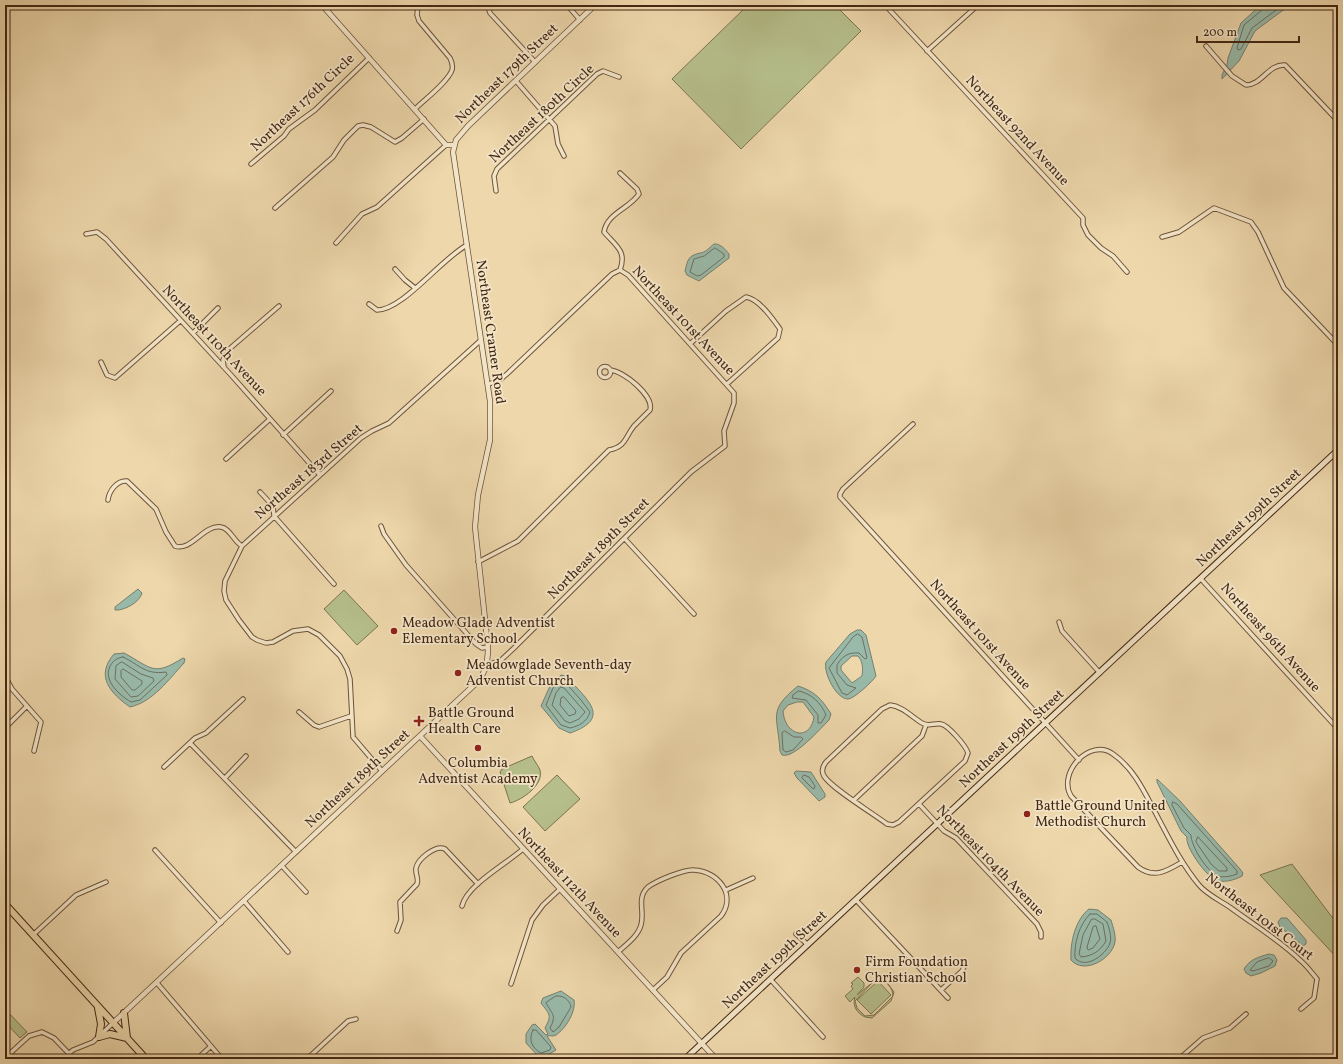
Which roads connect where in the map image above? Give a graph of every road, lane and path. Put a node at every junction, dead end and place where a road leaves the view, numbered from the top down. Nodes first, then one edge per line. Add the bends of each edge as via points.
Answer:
1 (322, 5) edge
2 (418, 5) edge
3 (566, 5) edge
4 (595, 5) edge
5 (885, 5) edge
6 (978, 5) edge
7 (488, 7) dead end
8 (580, 20) junction
9 (1206, 46) dead end
10 (927, 51) junction
11 (369, 58) junction
12 (535, 62) junction
13 (620, 77) dead end
14 (516, 81) junction
15 (415, 109) junction
16 (550, 118) junction
17 (424, 119) junction
18 (1338, 121) edge
19 (446, 145) junction
20 (454, 145) junction
21 (564, 156) dead end
22 (251, 164) dead end
23 (620, 174) dead end
24 (496, 191) dead end
25 (275, 208) dead end
26 (86, 234) dead end
27 (1162, 237) dead end
28 (336, 243) dead end
29 (467, 245) junction
30 (395, 269) dead end
31 (620, 270) junction
32 (1127, 272) dead end
33 (415, 288) junction
34 (369, 304) dead end
35 (279, 306) dead end
36 (218, 308) dead end
37 (180, 321) junction
38 (193, 333) junction
39 (482, 339) junction
40 (691, 343) junction
41 (1338, 345) edge
42 (101, 362) dead end
43 (224, 368) junction
44 (610, 370) dead end
45 (489, 384) junction
46 (729, 386) junction
47 (331, 391) dead end
48 (270, 419) junction
49 (913, 424) dead end
50 (284, 435) junction
51 (1338, 450) edge
52 (226, 459) dead end
53 (320, 475) junction
54 (260, 492) dead end
55 (108, 500) dead end
56 (274, 516) junction
57 (381, 526) dead end
58 (625, 539) junction
59 (242, 546) junction
60 (478, 562) junction
61 (1201, 579) junction
62 (334, 584) dead end
63 (694, 614) dead end
64 (1059, 622) dead end
65 (488, 648) junction
66 (487, 665) junction
67 (1100, 673) junction
68 (5, 676) edge
69 (243, 699) dead end
70 (27, 706) junction
71 (299, 712) dead end
72 (351, 716) junction
73 (1046, 724) junction
74 (926, 725) junction
75 (5, 728) edge
76 (1338, 729) edge
77 (420, 736) junction
78 (190, 743) junction
79 (34, 751) dead end
80 (246, 756) dead end
81 (1079, 760) junction
82 (164, 767) dead end
83 (382, 771) junction
84 (225, 778) junction
85 (854, 800) junction
86 (919, 804) junction
87 (938, 824) junction
88 (523, 848) junction
89 (155, 850) dead end
90 (296, 852) junction
91 (1182, 862) junction
92 (282, 866) junction
93 (753, 878) dead end
94 (106, 882) dead end
95 (478, 884) junction
96 (560, 889) junction
97 (726, 890) junction
98 (306, 892) dead end
99 (244, 901) junction
100 (856, 901) junction
101 (462, 906) dead end
102 (6, 907) edge
103 (221, 923) junction
104 (397, 931) dead end
105 (796, 934) dead end
106 (33, 935) junction
107 (1041, 937) dead end
108 (808, 945) junction
109 (288, 952) dead end
110 (618, 952) junction
111 (964, 967) dead end
112 (771, 980) junction
113 (157, 983) junction
114 (512, 984) dead end
115 (653, 990) junction
116 (941, 990) junction
117 (948, 998) dead end
118 (98, 1006) junction
119 (1301, 1009) dead end
120 (124, 1013) junction
121 (1246, 1014) dead end
122 (356, 1018) dead end
123 (113, 1024) junction
124 (823, 1036) dead end
125 (99, 1037) junction
126 (127, 1038) junction
127 (702, 1044) junction
128 (211, 1046) junction
129 (68, 1053) junction
130 (5, 1058) edge
131 (62, 1059) edge
132 (74, 1059) edge
133 (146, 1059) edge
134 (197, 1059) edge
135 (222, 1059) edge
136 (307, 1059) edge
137 (685, 1059) edge
138 (716, 1059) edge
139 (1179, 1059) edge

1 - 11 street
2 - 15 street via 419,21 450,58 452,70
3 - 8 street
4 - 8 street, Northeast 179th Street
5 - 10 street, Northeast 92nd Avenue
6 - 10 street
7 - 12 street via 490,13
8 - 12 street, Northeast 179th Street
9 - 18 street via 1235,79 1246,85 1256,82 1271,69 1285,65
10 - 32 street, Northeast 92nd Avenue via 1083,218 1088,236 1113,256
11 - 15 street
11 - 22 street, Northeast 176th Circle via 315,110 289,129
12 - 14 street, Northeast 179th Street
13 - 16 street, Northeast 180th Circle via 604,71 599,72
14 - 16 street
14 - 20 street, Northeast 179th Street via 468,126
15 - 17 street
16 - 21 street
16 - 24 street, Northeast 180th Circle via 496,171
17 - 19 street
17 - 25 street via 394,142 371,127 358,126 344,140 333,157
19 - 20 street
19 - 28 street via 377,207 362,214
20 - 29 street, Northeast Cramer Road via 454,164
23 - 31 street via 639,194 630,206 622,208 607,222 604,232 622,253 623,263
26 - 37 street, Northeast 110th Avenue via 100,233
27 - 41 street via 1179,232 1214,208 1251,222 1284,288
29 - 33 street
29 - 39 street, Northeast Cramer Road
30 - 33 street
31 - 40 street, Northeast 101st Avenue via 628,275
31 - 45 street via 612,274 508,373
33 - 34 street via 401,301 388,308 377,310
35 - 43 street via 228,351 223,360
36 - 38 street
37 - 38 street, Northeast 110th Avenue
37 - 42 street via 115,378 107,375
38 - 43 street, Northeast 110th Avenue
39 - 45 street, Northeast Cramer Road
39 - 53 street, Northeast 183rd Street via 389,423 361,438
40 - 46 street, Northeast 101st Avenue
40 - 46 street via 736,302 746,297 751,298 774,321 780,329 778,338
43 - 48 street, Northeast 110th Avenue
44 - 60 street via 636,384 649,401 650,410 634,427 628,438 609,450 518,541
45 - 60 street, Northeast Cramer Road via 490,440 478,495 475,527
46 - 58 street, Northeast 189th Street via 734,393 734,403 725,425 724,447 691,472
47 - 50 street
48 - 50 street, Northeast 110th Avenue
48 - 52 street
49 - 73 street, Northeast 101st Avenue via 843,489 840,497
50 - 53 street, Northeast 110th Avenue
51 - 61 main road, Northeast 199th Street
53 - 56 street, Northeast 183rd Street
54 - 56 street via 273,506
55 - 59 street via 113,489 120,482 127,481 156,509 175,546 184,546 219,526
56 - 59 street, Northeast 183rd Street
56 - 62 street
57 - 65 street via 406,566 476,644
58 - 63 street
58 - 66 street, Northeast 189th Street via 513,649 500,660
59 - 72 street via 224,586 224,596 231,608 249,634 260,641 275,641 302,629 313,630 320,635 340,656 347,669 351,685
60 - 65 street, Northeast Cramer Road
61 - 67 main road, Northeast 199th Street
61 - 76 street, Northeast 96th Avenue
64 - 67 street via 1062,630
65 - 66 street, Northeast Cramer Road
66 - 77 street, Northeast 189th Street via 477,683
67 - 73 main road, Northeast 199th Street
68 - 70 street via 12,689
69 - 78 street via 206,733
70 - 75 street
70 - 79 street via 40,722
71 - 72 street via 319,727
72 - 83 street via 353,737
73 - 81 street, Northeast 101st Avenue
73 - 87 main road, Northeast 199th Street
74 - 85 street via 922,736
74 - 85 street via 897,706 888,705 826,762 822,771 827,780
74 - 86 street via 946,726 966,747 967,757
77 - 83 street, Northeast 189th Street
77 - 88 street, Northeast 112th Avenue
78 - 82 street
78 - 84 street
80 - 84 street
81 - 91 street via 1091,751 1100,749 1109,751 1124,763 1142,788
81 - 91 street via 1068,774 1069,792 1138,867 1148,873 1159,874
83 - 90 street, Northeast 189th Street
84 - 90 street
85 - 86 street via 887,824 894,825
86 - 87 street, Northeast 104th Avenue
87 - 100 main road, Northeast 199th Street
87 - 107 street, Northeast 104th Avenue via 956,838 1037,924
88 - 95 street
88 - 96 street, Northeast 112th Avenue
89 - 103 street
90 - 92 street, Northeast 189th Street
91 - 119 street, Northeast 101st Court via 1200,887 1268,934 1301,961 1317,979 1314,998
92 - 98 street
92 - 99 street, Northeast 189th Street
93 - 97 street
94 - 106 street via 76,895
95 - 101 street via 464,898
95 - 104 street via 446,850 440,847 433,850 417,866 417,884 400,902 400,924
96 - 110 street, Northeast 112th Avenue
96 - 114 street via 532,920
97 - 110 street via 717,880 694,870 686,870 655,883 645,891 640,902 642,916 638,932
97 - 115 street via 726,909 721,916 682,953 667,977
99 - 103 street, Northeast 189th Street
99 - 109 street
100 - 108 main road, Northeast 199th Street
100 - 116 street
102 - 106 highway
103 - 113 street, Northeast 189th Street
105 - 108 street
106 - 118 highway
108 - 112 main road, Northeast 199th Street
110 - 115 street, Northeast 112th Avenue
111 - 116 street
112 - 124 street
112 - 127 main road, Northeast 199th Street
113 - 120 street, Northeast 189th Street
113 - 128 street
115 - 127 street, Northeast 112th Avenue
116 - 117 street
118 - 123 highway
118 - 125 highway via 101,1024
120 - 123 street, Northeast 189th Street
120 - 126 highway
121 - 139 street via 1230,1028 1203,1038
122 - 136 street via 348,1021
123 - 125 street
123 - 126 highway
125 - 126 highway via 110,1034
125 - 129 street
126 - 133 highway
127 - 137 main road, Northeast 199th Street
127 - 138 street, Northeast 112th Avenue
128 - 134 street
128 - 135 street
129 - 130 street via 54,1038 42,1032 34,1033 25,1039
129 - 131 street
129 - 132 street

